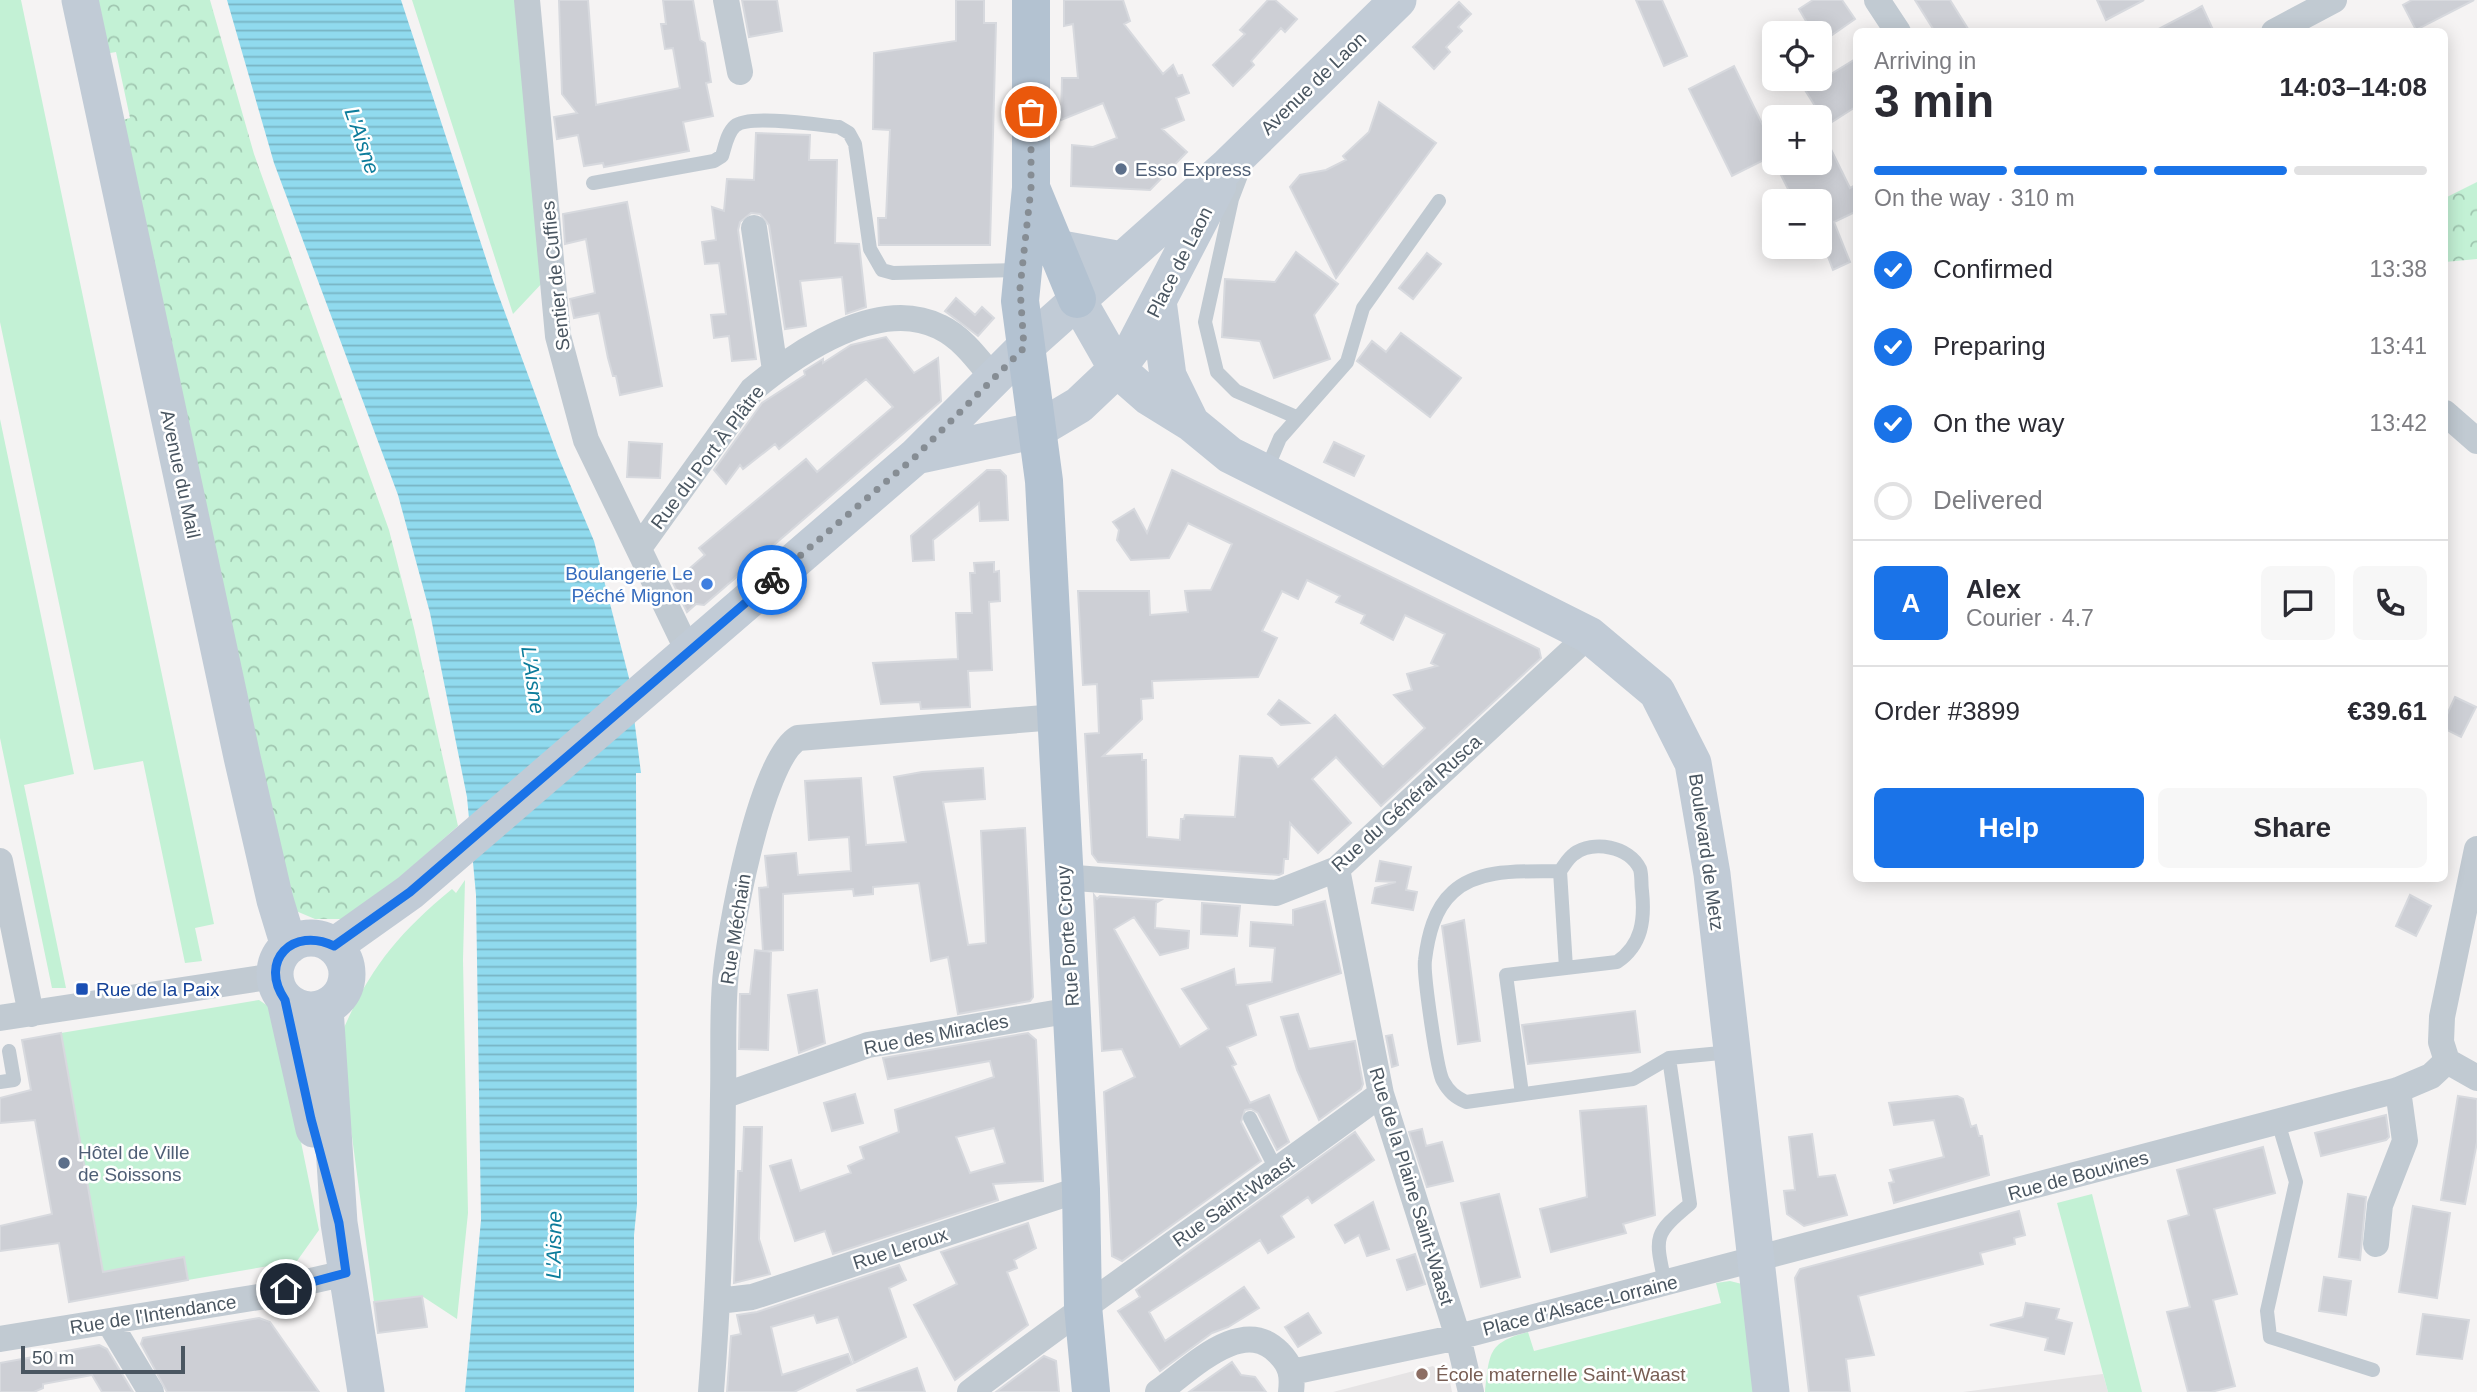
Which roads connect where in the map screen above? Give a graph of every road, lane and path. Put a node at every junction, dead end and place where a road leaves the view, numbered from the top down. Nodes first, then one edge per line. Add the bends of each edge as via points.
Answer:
1 (80, 0) edge
2 (527, 0) edge
3 (726, 0) edge
4 (1031, 0) edge
5 (1398, 0) edge
6 (1877, 0) edge
7 (2334, 0) edge
8 (1895, 28) edge
9 (2282, 28) edge
10 (740, 72) dead end
11 (1254, 141) junction
12 (1228, 166) junction
13 (593, 183) dead end
14 (1031, 188) junction
15 (1439, 201) dead end
16 (754, 228) dead end
17 (1056, 248) junction
18 (1122, 260) junction
19 (1022, 270) junction
20 (1077, 299) junction
21 (1158, 301) junction
22 (1024, 348) junction
23 (1117, 369) junction
24 (775, 370) junction
25 (994, 379) junction
26 (2448, 416) edge
27 (1296, 417) junction
28 (1191, 423) junction
29 (1037, 430) junction
30 (2477, 441) edge
31 (916, 456) junction
32 (1265, 472) junction
33 (639, 548) junction
34 (1589, 635) junction
35 (683, 658) junction
36 (1056, 717) junction
37 (2477, 849) edge
38 (0, 861) edge
39 (1337, 869) junction
40 (1560, 871) junction
41 (1062, 877) junction
42 (341, 960) junction
43 (1566, 968) junction
44 (283, 974) junction
45 (325, 1008) junction
46 (1072, 1010) junction
47 (32, 1014) junction
48 (0, 1018) edge
49 (9, 1051) dead end
50 (1732, 1052) junction
51 (1669, 1058) junction
52 (2447, 1061) junction
53 (2477, 1078) edge
54 (0, 1082) edge
55 (2407, 1088) junction
56 (1381, 1094) junction
57 (1522, 1094) junction
58 (723, 1096) junction
59 (1250, 1118) dead end
60 (2278, 1122) junction
61 (1278, 1171) junction
62 (1081, 1189) junction
63 (339, 1223) junction
64 (2376, 1244) dead end
65 (1757, 1260) junction
66 (346, 1273) junction
67 (1665, 1283) junction
68 (718, 1301) junction
69 (1083, 1306) junction
70 (109, 1322) junction
71 (1458, 1337) junction
72 (0, 1339) edge
73 (2373, 1370) dead end
74 (1292, 1382) edge
75 (151, 1392) edge
76 (366, 1392) edge
77 (710, 1392) edge
78 (970, 1392) edge
79 (1091, 1392) edge
80 (1158, 1392) edge
81 (1471, 1392) edge
82 (1771, 1392) edge

1 - 44 main road, Avenue du Mail via 275,900
2 - 33 street, Sentier de Cuffies via 558,336 586,440
3 - 10 street
4 - 14 main road
5 - 11 main road, Avenue de Laon
6 - 8 street
7 - 9 street
11 - 12 main road, Avenue de Laon
11 - 27 lane via 1232,199 1205,321 1217,372 1236,391
12 - 18 main road, Place de Laon
12 - 21 main road, Place de Laon
13 - 19 lane via 714,161 722,156 737,123 839,127 855,144 870,249 882,270
14 - 17 main road
14 - 19 main road
15 - 27 lane via 1363,308 1347,362
16 - 24 street
17 - 18 main road
17 - 20 main road
18 - 20 main road, Place de Laon
19 - 22 main road
20 - 22 main road, Place de Laon
20 - 23 main road
21 - 23 main road, Place de Laon
21 - 28 main road via 1168,376
22 - 25 main road, Place de Laon
22 - 29 main road
23 - 28 main road via 1149,397
23 - 29 main road, Place de Laon via 1079,405
24 - 25 street, Rue du Port À Plâtre via 850,327 915,320 939,326 961,341
24 - 33 street, Rue du Port À Plâtre via 752,390
25 - 31 main road, Place de Laon
26 - 30 street
27 - 32 lane via 1280,438
28 - 32 main road, Boulevard de Metz via 1230,455
29 - 31 main road, Place de Laon
29 - 36 main road, Rue Porte Crouy via 1044,481
31 - 35 main road
32 - 34 main road, Boulevard de Metz
33 - 35 street, Sentier de Cuffies
34 - 39 street, Rue du Général Rusca
34 - 50 main road, Boulevard de Metz via 1657,692 1693,763 1712,874
35 - 42 main road via 410,892
36 - 41 main road, Rue Porte Crouy
36 - 58 street, Rue Méchain via 790,742 765,798 742,873 724,983
37 - 52 street via 2442,1017 2441,1042
38 - 47 street
39 - 41 street, Rue du Général Rusca via 1276,893
39 - 56 street, Rue de la Plaine Saint-Waast
40 - 43 lane
40 - 43 lane via 1573,855 1591,846 1616,848 1640,870 1643,905 1640,937 1630,953 1617,962
40 - 57 lane via 1476,878 1452,892 1432,921 1424,964 1441,1079 1454,1097 1466,1102
41 - 46 main road, Rue Porte Crouy
42 - 44 main road via 319,939 303,939
42 - 45 main road via 341,993
43 - 57 lane via 1506,975
44 - 45 main road via 304,1009
44 - 47 street
44 - 63 main road, Avenue du Mail via 311,1119
45 - 63 main road
46 - 58 street, Rue des Miracles via 868,1045
46 - 62 main road, Rue Porte Crouy
47 - 48 street
49 - 54 lane via 14,1080
50 - 51 lane
50 - 65 main road, Boulevard de Metz
51 - 57 lane via 1633,1079
51 - 67 lane via 1690,1204 1663,1227 1657,1246
52 - 53 street
52 - 55 street via 2439,1071
55 - 60 street, Rue de Bouvines
55 - 64 street via 2405,1141 2380,1205
56 - 61 street, Rue Saint-Waast
56 - 71 street, Rue de la Plaine Saint-Waast
58 - 68 street, Rue Méchain
59 - 61 lane
60 - 65 street, Rue de Bouvines
60 - 73 lane via 2296,1182 2267,1311 2270,1336
61 - 69 street, Rue Saint-Waast
62 - 68 street, Rue Leroux via 752,1297
62 - 69 main road, Rue Porte Crouy
63 - 66 main road
65 - 67 street, Place d'Alsace-Lorraine
65 - 82 main road, Boulevard de Metz
66 - 70 street, Rue de l'Intendance via 271,1295
66 - 76 main road
67 - 71 street, Place d'Alsace-Lorraine
68 - 77 street, Rue Méchain
69 - 78 street, Rue Saint-Waast
69 - 79 main road, Rue Porte Crouy
70 - 72 street, Rue de l'Intendance
70 - 75 street
71 - 74 street
71 - 81 street, Place d'Alsace-Lorraine
74 - 80 street via 1274,1347 1258,1338 1243,1338 1227,1344

